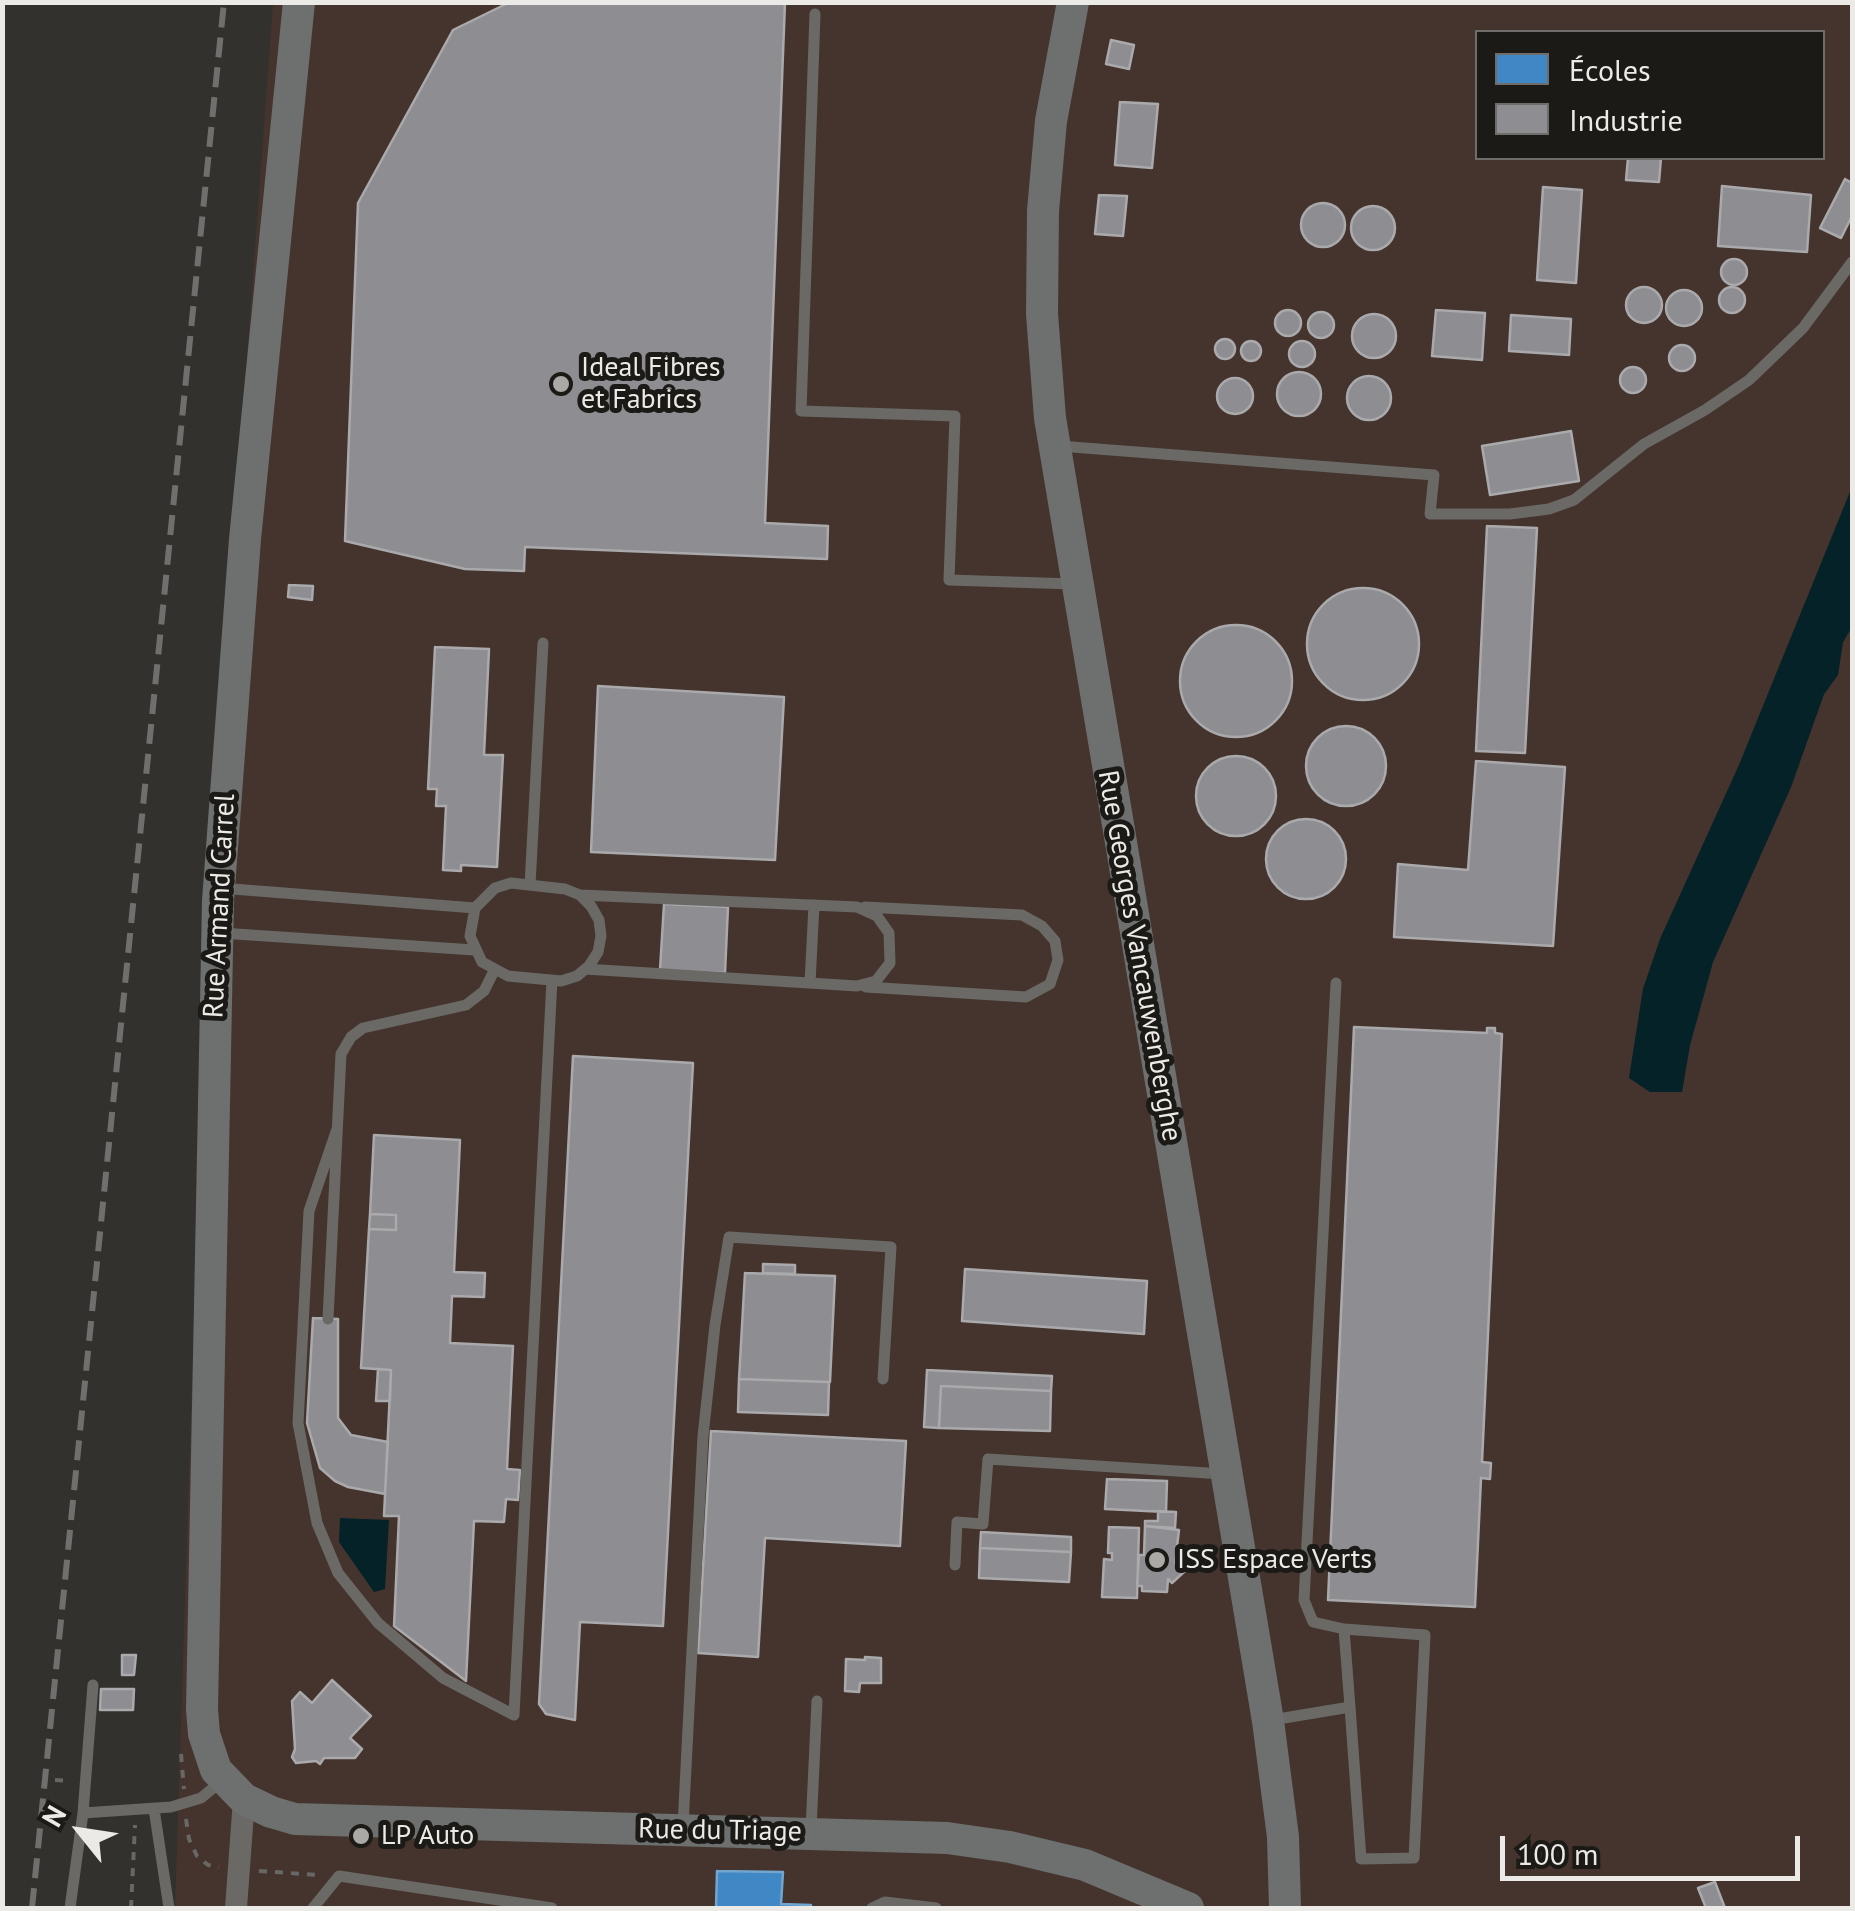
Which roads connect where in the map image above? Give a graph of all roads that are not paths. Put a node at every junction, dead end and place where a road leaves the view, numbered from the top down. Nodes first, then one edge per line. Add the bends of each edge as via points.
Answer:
1 (299, 2) edge
2 (1073, 2) edge
3 (816, 14) dead end
4 (1852, 262) edge
5 (1054, 445) junction
6 (1078, 584) junction
7 (543, 643) dead end
8 (530, 886) junction
9 (219, 888) junction
10 (580, 896) junction
11 (814, 905) junction
12 (856, 906) junction
13 (475, 908) junction
14 (216, 932) junction
15 (474, 950) junction
16 (586, 969) junction
17 (494, 971) junction
18 (552, 980) junction
19 (810, 983) junction
20 (1336, 983) dead end
21 (857, 986) junction
22 (337, 1129) junction
23 (328, 1319) dead end
24 (882, 1379) dead end
25 (1227, 1474) junction
26 (954, 1565) dead end
27 (1344, 1629) junction
28 (93, 1685) dead end
29 (817, 1701) dead end
30 (1350, 1706) junction
31 (1268, 1721) junction
32 (233, 1789) junction
33 (154, 1809) junction
34 (83, 1813) junction
35 (683, 1830) junction
36 (810, 1833) junction
37 (70, 1908) edge
38 (169, 1908) edge
39 (236, 1908) edge
40 (313, 1908) edge
41 (552, 1908) edge
42 (872, 1908) edge
43 (936, 1908) edge
44 (1188, 1908) edge
45 (1285, 1908) edge

1 - 9 street, Rue Armand Carrel via 244,540
2 - 5 street, Rue Georges Vancauwenberghe via 1051,120 1043,211 1044,358
3 - 6 lane via 801,411 954,416 949,580
4 - 5 lane via 1802,328 1749,380 1550,510 1430,514 1434,475
5 - 6 street, Rue Georges Vancauwenberghe
6 - 25 street, Rue Georges Vancauwenberghe
7 - 8 lane
8 - 10 lane
8 - 13 lane via 496,888
9 - 13 lane
9 - 14 street, Rue Armand Carrel
10 - 11 lane
10 - 16 lane via 599,920 601,936
11 - 12 lane
11 - 19 lane
12 - 21 lane via 877,916 890,948 890,963 876,981
12 - 21 lane via 1022,915 1055,941 1058,960 1050,984 1026,997
13 - 15 lane
14 - 15 lane
14 - 32 street, Rue Armand Carrel via 202,1708 208,1748
15 - 17 lane
16 - 18 lane
16 - 19 lane
17 - 18 lane
17 - 22 lane via 466,1005 363,1028 351,1038 341,1054
18 - 22 lane via 514,1715 443,1678 393,1638 346,1584 318,1523 298,1423 309,1212
19 - 21 lane
20 - 27 lane via 1304,1600 1313,1622
22 - 23 lane
24 - 35 lane via 891,1247 729,1237 703,1436
25 - 26 lane via 988,1459 984,1524 958,1522
25 - 31 street, Rue Georges Vancauwenberghe
27 - 30 lane
27 - 30 lane via 1425,1635 1414,1858 1361,1859
28 - 34 lane
29 - 36 lane
30 - 31 lane
31 - 45 street, Rue Georges Vancauwenberghe
32 - 33 lane
32 - 35 street, Rue du Triage via 271,1812 307,1820
32 - 39 street
33 - 34 lane
33 - 38 lane
34 - 37 lane
35 - 36 street, Rue du Triage
36 - 44 street, Rue du Triage via 1010,1846 1095,1868
40 - 41 lane via 339,1876
42 - 43 lane via 893,1902

